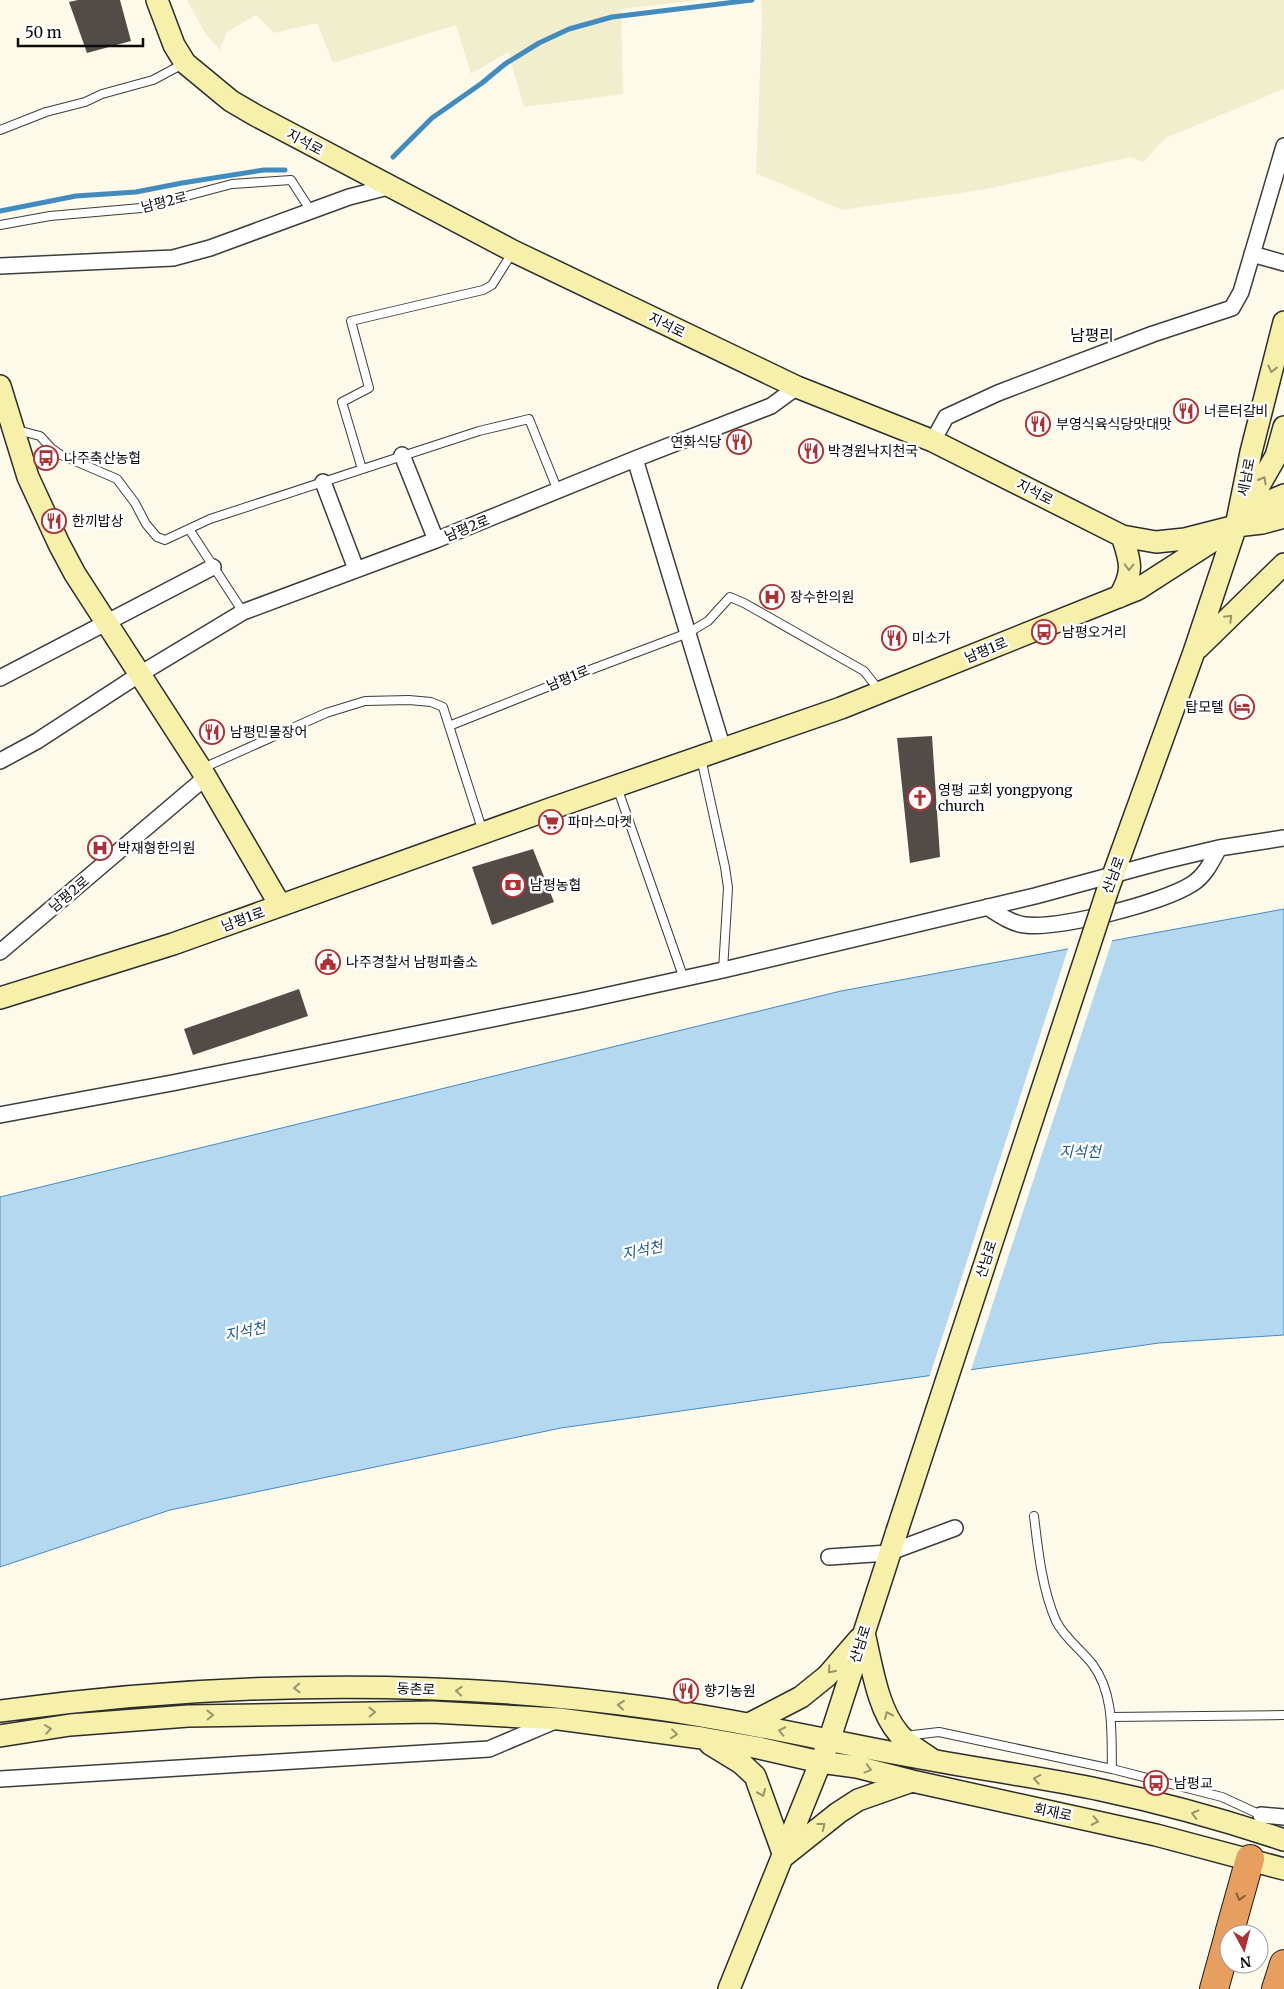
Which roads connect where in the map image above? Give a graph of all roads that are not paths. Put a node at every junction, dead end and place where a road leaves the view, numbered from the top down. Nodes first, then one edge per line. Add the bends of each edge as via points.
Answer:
1 (157, 0) edge
2 (185, 62) junction
3 (0, 130) edge
4 (1284, 146) edge
5 (392, 186) junction
6 (311, 211) junction
7 (0, 225) edge
8 (513, 250) junction
9 (1252, 254) junction
10 (1284, 263) edge
11 (0, 266) edge
12 (1284, 322) edge
13 (0, 386) edge
14 (797, 387) junction
15 (1284, 427) edge
16 (12, 429) junction
17 (933, 441) junction
18 (402, 455) junction
19 (634, 459) junction
20 (362, 469) junction
21 (323, 482) junction
22 (558, 491) junction
23 (1284, 495) edge
24 (1284, 517) edge
25 (1236, 526) junction
26 (189, 529) junction
27 (1122, 536) junction
28 (436, 540) junction
29 (1284, 564) edge
30 (213, 567) junction
31 (356, 569) junction
32 (1118, 597) junction
33 (242, 612) junction
34 (106, 622) junction
35 (688, 633) junction
36 (1194, 652) junction
37 (140, 674) junction
38 (0, 678) edge
39 (880, 692) junction
40 (449, 726) junction
41 (723, 749) junction
42 (701, 756) junction
43 (0, 761) edge
44 (203, 773) junction
45 (617, 786) junction
46 (483, 833) junction
47 (1284, 838) edge
48 (1219, 848) junction
49 (1110, 883) junction
50 (280, 905) junction
51 (987, 907) junction
52 (0, 952) edge
53 (723, 970) junction
54 (684, 979) junction
55 (0, 998) edge
56 (0, 1115) edge
57 (1034, 1516) dead end
58 (955, 1528) dead end
59 (888, 1553) junction
60 (829, 1557) dead end
61 (864, 1634) junction
62 (0, 1711) edge
63 (1284, 1715) edge
64 (1111, 1717) junction
65 (559, 1719) junction
66 (749, 1724) junction
67 (0, 1736) edge
68 (900, 1736) junction
69 (702, 1738) junction
70 (829, 1741) junction
71 (934, 1761) junction
72 (820, 1762) junction
73 (1112, 1770) junction
74 (0, 1779) edge
75 (912, 1781) junction
76 (1262, 1815) junction
77 (1284, 1816) edge
78 (1243, 1826) junction
79 (1284, 1840) edge
80 (784, 1856) junction
81 (1250, 1859) junction
82 (1284, 1869) edge
83 (1232, 1924) edge
84 (1284, 1964) edge
85 (1219, 1971) edge
86 (729, 1989) edge
87 (1214, 1989) edge
88 (1276, 1989) edge

1 - 2 main road, 지석로 via 174,45
2 - 3 lane via 154,80 46,112
2 - 5 main road, 지석로 via 231,101
4 - 9 street
5 - 6 street
5 - 8 main road, 지석로
6 - 7 lane, 남평2로 via 291,180 232,184 140,208 50,216
6 - 11 street via 173,258
8 - 14 main road, 지석로
8 - 20 lane via 492,285 483,290 351,321 369,388 342,402
9 - 10 street
9 - 17 street via 1241,292 1232,308 1153,334 998,393 946,417
12 -> 25 main road, 세남로
13 - 16 main road
14 - 17 main road, 지석로
14 - 19 street, 남평2로 via 771,406
25 -> 15 main road, 세남로 via 1276,456
16 - 26 lane via 40,436 61,455 116,479 157,537 166,540
16 - 34 main road via 28,477 59,544
17 - 27 main road, 지석로
18 - 20 lane
18 - 22 lane via 529,419
18 - 28 street
19 - 22 street, 남평2로
19 - 35 street
20 - 21 lane
21 - 26 lane
21 - 31 street
22 - 28 street, 남평2로
23 - 25 main road via 1266,502
24 - 25 main road
25 - 27 main road, 지석로 via 1185,539 1156,542
25 - 32 main road, 남평1로 via 1138,590
25 - 36 main road, 산남로
26 - 30 lane
27 -> 32 main road via 1131,568 1127,584
28 - 31 street, 남평2로
36 -> 29 main road
30 - 33 lane
30 - 34 street
31 - 33 street, 남평2로
32 - 39 main road, 남평1로
33 - 37 street, 남평2로
34 - 37 main road
34 - 38 street
35 - 39 lane, 남평1로 via 708,621 730,597 864,671
35 - 40 lane, 남평1로
35 - 41 street
36 - 49 main road, 산남로
37 - 43 street, 남평2로 via 37,741
37 - 44 main road
39 - 41 main road, 남평1로
40 - 44 lane via 443,707 431,702 366,701 326,713
40 - 46 lane
41 - 42 main road, 남평1로
42 - 45 main road, 남평1로
42 - 53 lane via 728,888
44 - 50 main road
44 - 52 street, 남평2로
45 - 46 main road, 남평1로
45 - 54 lane
46 - 50 main road, 남평1로
47 - 48 street
48 - 49 street
48 - 51 street via 1210,866 1193,883 1130,908 1037,926 1023,925
49 - 51 street
49 - 59 main road, 산남로, bridge
50 - 55 main road, 남평1로 via 173,944
51 - 53 street
53 - 54 street
54 - 56 street via 260,1066
57 - 64 lane via 1038,1549 1056,1621 1100,1675
58 - 59 street
59 - 60 street
59 - 61 main road, 산남로
61 -> 66 main road via 827,1676 801,1697
68 -> 61 main road via 890,1722 880,1697
61 - 70 main road, 산남로
66 -> 62 main road, 동촌로 via 650,1708 530,1695 404,1688 309,1687 188,1692
63 - 64 lane
64 - 73 lane
67 -> 65 main road, 동촌로 via 70,1725 188,1716 432,1712
65 -> 69 main road, 동촌로
65 - 74 street via 489,1748
70 -> 66 main road, 동촌로
68 - 71 main road
68 - 73 lane via 938,1732
69 - 72 main road, 동촌로
69 -> 80 main road via 755,1776
70 - 71 main road
70 - 72 main road, 산남로
78 -> 71 main road via 1102,1790
72 -> 75 main road, 회재로 via 857,1766
72 - 80 main road, 산남로
73 - 76 lane via 1222,1797
80 -> 75 main road via 858,1800
75 -> 81 main road, 회재로
76 - 77 street
76 - 78 lane
78 - 79 main road
80 - 86 main road, 산남로
81 - 82 main road, 회재로
81 -> 83 highway
84 - 88 highway
85 - 87 highway

